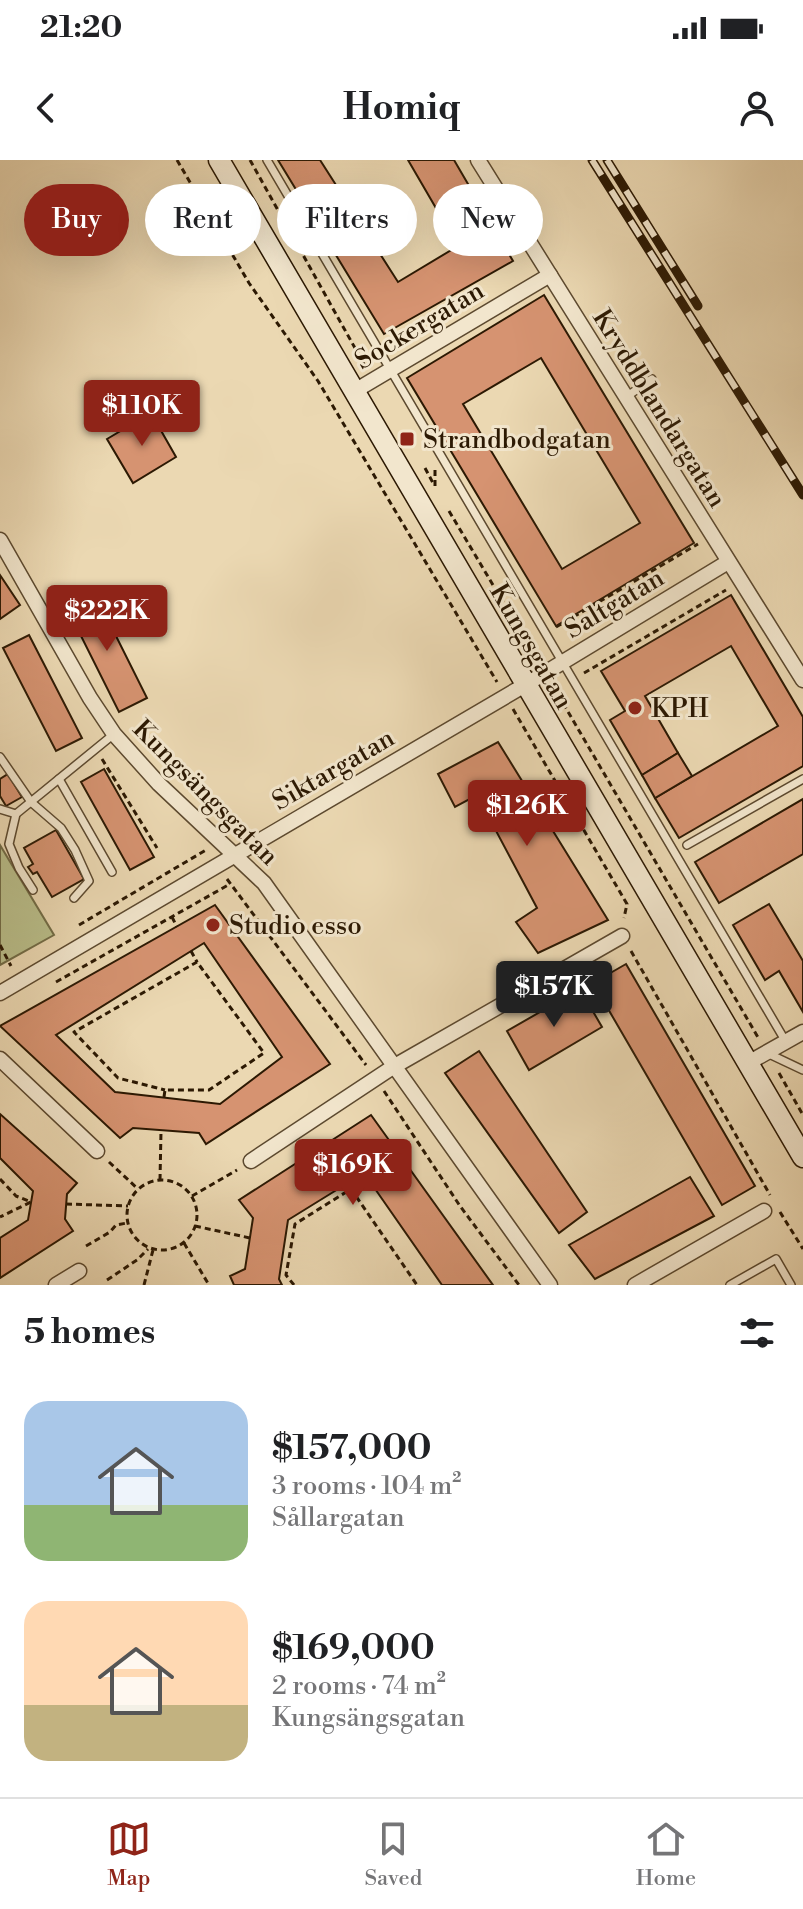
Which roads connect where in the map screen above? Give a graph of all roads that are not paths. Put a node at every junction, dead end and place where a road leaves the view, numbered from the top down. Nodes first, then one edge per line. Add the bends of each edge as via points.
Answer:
1 (219, 160) edge
2 (267, 160) edge
3 (478, 160) edge
4 (550, 275) junction
5 (391, 369) junction
6 (652, 379) dead end
7 (353, 392) junction
8 (626, 397) junction
9 (0, 540) edge
10 (728, 562) junction
11 (564, 662) junction
12 (803, 680) edge
13 (525, 685) junction
14 (114, 734) junction
15 (0, 757) edge
16 (59, 779) junction
17 (803, 779) edge
18 (31, 802) junction
19 (0, 809) edge
20 (16, 814) junction
21 (687, 845) dead end
22 (234, 855) junction
23 (112, 872) dead end
24 (33, 890) dead end
25 (74, 898) dead end
26 (622, 936) road end
27 (0, 993) edge
28 (803, 1032) edge
29 (786, 1042) junction
30 (767, 1053) junction
31 (0, 1059) edge
32 (748, 1063) junction
33 (393, 1067) junction
34 (803, 1070) edge
35 (97, 1151) road end
36 (803, 1157) edge
37 (251, 1161) road end
38 (764, 1211) dead end
39 (79, 1271) dead end
40 (56, 1285) edge
41 (550, 1285) edge
42 (635, 1285) edge
43 (730, 1285) edge
44 (791, 1285) edge

1 - 7 main road, Kungsgatan
2 - 5 lane, Kungsgatan
3 - 4 street, Kryddblandargatan
4 - 5 street, Sockergatan
4 - 8 street, Kryddblandargatan
5 - 7 street, Sockergatan
5 - 11 lane, Kungsgatan
6 - 8 lane
7 - 13 main road, Kungsgatan
8 - 10 street, Kryddblandargatan
9 - 14 street, Kungsängsgatan
10 - 11 street, Saltgatan
10 - 12 street, Kryddblandargatan
11 - 13 street, Saltgatan
11 - 29 lane, Kungsgatan
13 - 22 street, Siktargatan
13 - 32 main road, Kungsgatan
14 - 16 lane
14 - 22 street, Kungsängsgatan
15 - 18 lane
16 - 18 lane
16 - 23 lane
17 - 21 lane
18 - 20 lane
18 - 25 lane via 61,828 84,869 89,881
19 - 20 lane
20 - 24 lane via 9,844
22 - 27 street, Siktargatan
22 - 33 street, Kungsängsgatan via 264,883
26 - 33 street
28 - 29 street
29 - 30 street
30 - 32 street
30 - 34 lane
31 - 35 street
32 - 36 main road, Kungsgatan
33 - 37 street
33 - 41 street, Kungsängsgatan
38 - 42 street
39 - 40 street
43 - 44 lane via 776,1259

